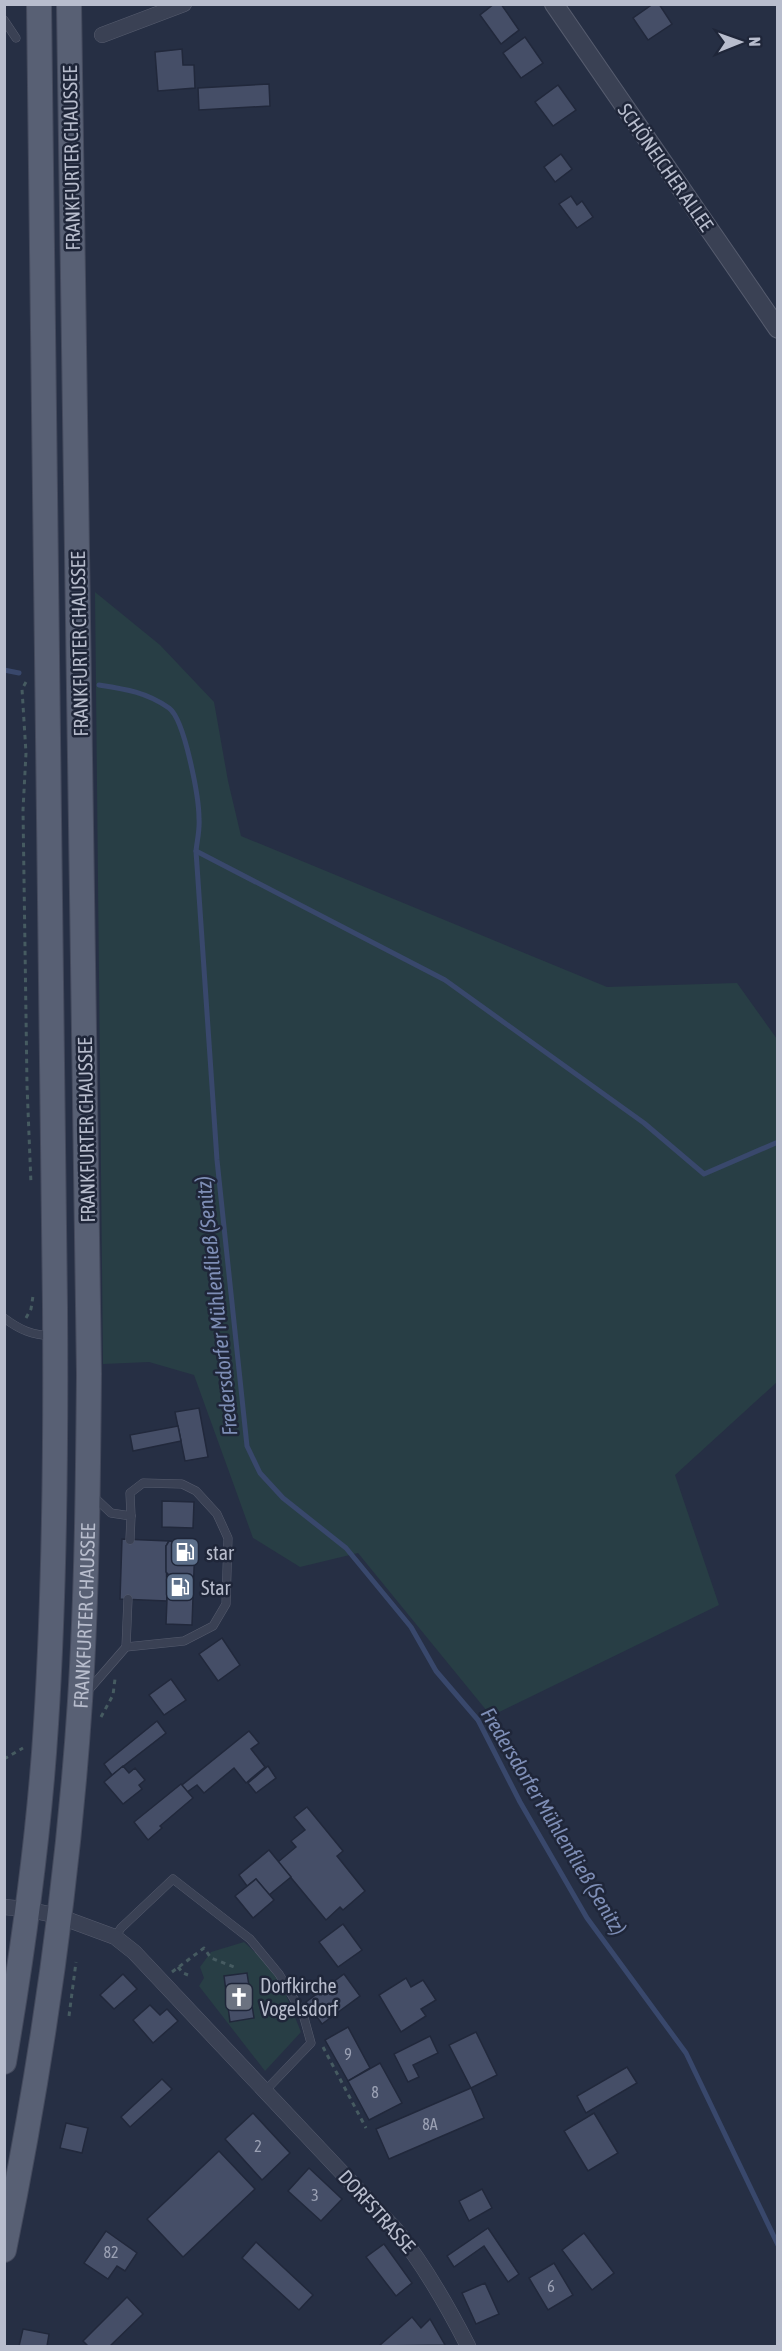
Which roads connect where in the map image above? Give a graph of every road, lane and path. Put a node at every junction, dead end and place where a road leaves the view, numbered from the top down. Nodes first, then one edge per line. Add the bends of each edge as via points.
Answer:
1 (39, 4) edge
2 (69, 4) edge
3 (184, 4) edge
4 (554, 4) edge
5 (4, 20) edge
6 (102, 35) dead end
7 (16, 38) dead end
8 (777, 329) edge
9 (4, 1318) edge
10 (56, 1337) junction
11 (88, 1491) junction
12 (131, 1516) junction
13 (130, 1540) dead end
14 (128, 1599) dead end
15 (126, 1647) junction
16 (115, 1660) junction
17 (80, 1701) junction
18 (99, 1721) dead end
19 (29, 1747) dead end
20 (4, 1760) edge
21 (15, 1908) edge
22 (58, 1916) junction
23 (115, 1937) junction
24 (76, 1962) dead end
25 (178, 1967) junction
26 (234, 1967) dead end
27 (188, 1975) dead end
28 (160, 1980) junction
29 (69, 2016) dead end
30 (318, 2038) dead end
31 (4, 2062) edge
32 (265, 2091) junction
33 (366, 2128) dead end
34 (4, 2250) edge
35 (468, 2346) edge

1 - 10 main road, FRANKFURTER CHAUSSEE
2 - 11 main road, FRANKFURTER CHAUSSEE
3 - 6 street
4 - 8 street, SCHÖNEICHER ALLEE
5 - 7 lane
9 - 10 lane via 20,1330
10 - 21 main road, FRANKFURTER CHAUSSEE via 55,1509 46,1725
11 - 12 lane via 111,1513
11 - 17 main road, FRANKFURTER CHAUSSEE
12 - 13 lane
12 - 15 lane via 130,1493 143,1483 182,1484 196,1491 217,1514 228,1538 226,1604 213,1626 184,1641
14 - 15 lane
15 - 16 lane
16 - 17 lane
16 - 18 path via 113,1695
17 - 22 main road, FRANKFURTER CHAUSSEE
19 - 20 path
21 - 22 street, DORFSTRASSE
21 - 31 main road, FRANKFURTER CHAUSSEE
22 - 23 street, DORFSTRASSE
22 - 34 main road, FRANKFURTER CHAUSSEE via 33,2095
23 - 28 street, DORFSTRASSE
23 - 32 lane via 173,1879 250,1939 279,1974 303,2014 311,2043
24 - 29 path
25 - 26 path via 204,1948 211,1958
25 - 27 path
25 - 28 path
28 - 32 street, DORFSTRASSE
30 - 33 path
32 - 35 street, DORFSTRASSE via 417,2255

